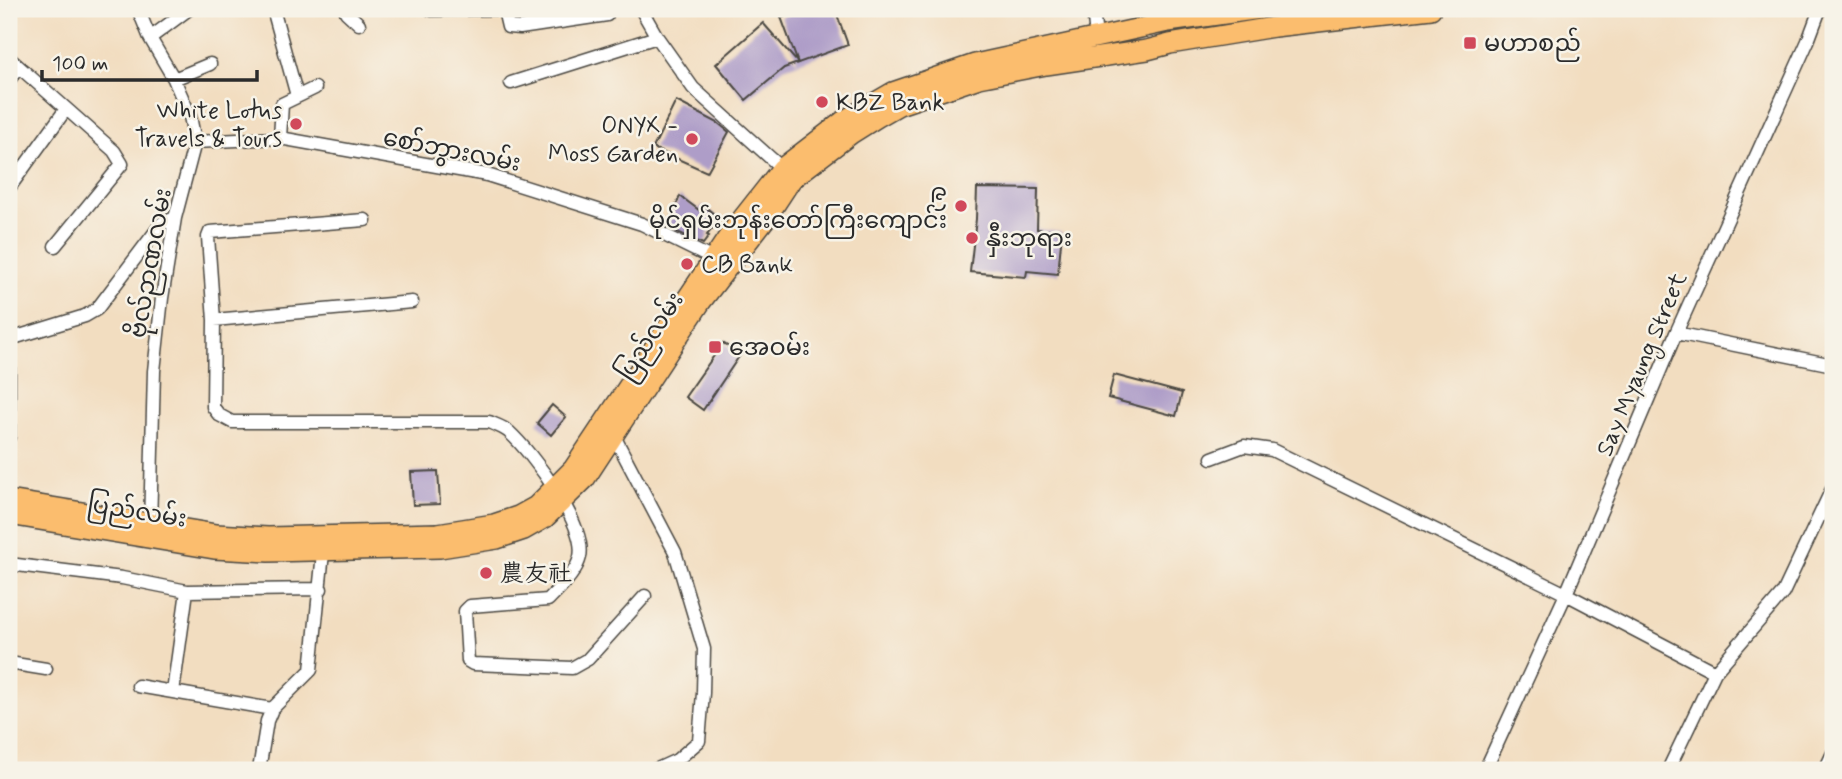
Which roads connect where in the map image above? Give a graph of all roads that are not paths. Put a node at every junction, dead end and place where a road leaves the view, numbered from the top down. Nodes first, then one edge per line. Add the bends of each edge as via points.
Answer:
1 (138, 9) edge
2 (189, 9) edge
3 (272, 9) edge
4 (346, 9) edge
5 (515, 9) edge
6 (641, 9) edge
7 (1093, 9) edge
8 (1260, 9) edge
9 (1431, 9) edge
10 (1820, 9) edge
11 (431, 10) edge
12 (504, 10) edge
13 (1230, 11) edge
14 (607, 15) dead end
15 (1168, 15) edge
16 (359, 24) dead end
17 (1230, 34) junction
18 (657, 37) junction
19 (150, 38) junction
20 (1096, 38) junction
21 (9, 58) edge
22 (210, 64) dead end
23 (19, 67) junction
24 (174, 79) junction
25 (9, 80) edge
26 (511, 83) dead end
27 (315, 88) dead end
28 (297, 96) junction
29 (66, 109) junction
30 (280, 138) junction
31 (195, 142) junction
32 (787, 173) junction
33 (9, 188) edge
34 (175, 218) junction
35 (365, 220) dead end
36 (55, 246) dead end
37 (721, 263) junction
38 (412, 302) dead end
39 (214, 320) junction
40 (1676, 333) junction
41 (9, 335) edge
42 (1833, 365) edge
43 (608, 431) junction
44 (9, 436) edge
45 (1212, 458) dead end
46 (1833, 487) edge
47 (559, 495) junction
48 (9, 500) edge
49 (9, 514) edge
50 (150, 531) junction
51 (323, 553) junction
52 (9, 564) edge
53 (321, 589) junction
54 (187, 591) junction
55 (1566, 594) junction
56 (645, 596) dead end
57 (9, 663) edge
58 (46, 669) dead end
59 (1715, 672) junction
60 (138, 686) dead end
61 (173, 692) junction
62 (272, 709) junction
63 (1833, 753) edge
64 (259, 770) edge
65 (655, 770) edge
66 (1490, 770) edge
67 (1668, 770) edge
68 (1825, 770) edge

1 - 19 street, ဗိုလ်ဉာဏလမ်း
2 - 19 street
3 - 28 street
4 - 16 street
5 - 12 street
6 - 18 street
7 - 20 street
8 - 13 highway, ပြည်လမ်း
9 - 17 highway, ပြည်လမ်း
10 - 40 street, Say Myaung Street
11 - 12 street
12 - 14 street via 508,27 520,29
13 - 15 highway, ပြည်လမ်း
13 - 17 street
15 - 20 highway, ပြည်လမ်း
17 - 32 highway, ပြည်လမ်း via 979,78 899,105
18 - 26 street
18 - 32 street via 693,88
19 - 24 street, ဗိုလ်ဉာဏလမ်း
20 - 32 highway, ပြည်လမ်း via 975,64 893,92 843,121
21 - 23 street
22 - 24 street
23 - 25 street
23 - 29 street
24 - 31 street, ဗိုလ်ဉာဏလမ်း
27 - 28 street
28 - 30 street via 282,104
29 - 33 street
29 - 36 street via 114,150 122,164
30 - 31 street, စော်ဘွားလမ်း
30 - 37 street, စော်ဘွားလမ်း via 515,182 642,224
31 - 34 street, ဗိုလ်ဉာဏလမ်း
32 - 37 highway, ပြည်လမ်း
34 - 41 street via 162,223 97,309
34 - 50 street, ဗိုလ်ဉာဏလမ်း via 155,371
35 - 39 street via 210,232
37 - 43 highway, ပြည်လမ်း via 701,302
38 - 39 street
39 - 47 street via 213,407 232,422 489,422 506,430 530,453
40 - 42 street
40 - 55 street, Say Myaung Street
41 - 44 street
43 - 47 highway, ပြည်လမ်း via 585,479
43 - 65 street via 675,552 704,649 699,741 677,760
45 - 55 street via 1244,446 1272,450
46 - 59 street via 1783,593
47 - 50 highway, ပြည်လမ်း via 494,524 438,533 268,537
47 - 51 highway, ပြည်လမ်း via 545,518 497,539 440,548
47 - 56 street via 580,541 580,558 548,600 470,606 465,611 468,661 572,668 588,659
48 - 50 highway, ပြည်လမ်း
49 - 50 highway, ပြည်လမ်း
50 - 51 highway, ပြည်လမ်း via 214,549
51 - 53 street
52 - 54 street
53 - 54 street
53 - 62 street via 311,670
54 - 61 street
55 - 59 street
55 - 66 street, Say Myaung Street via 1487,766
57 - 58 street
59 - 67 street
60 - 61 street
61 - 62 street
62 - 64 street
63 - 68 street

